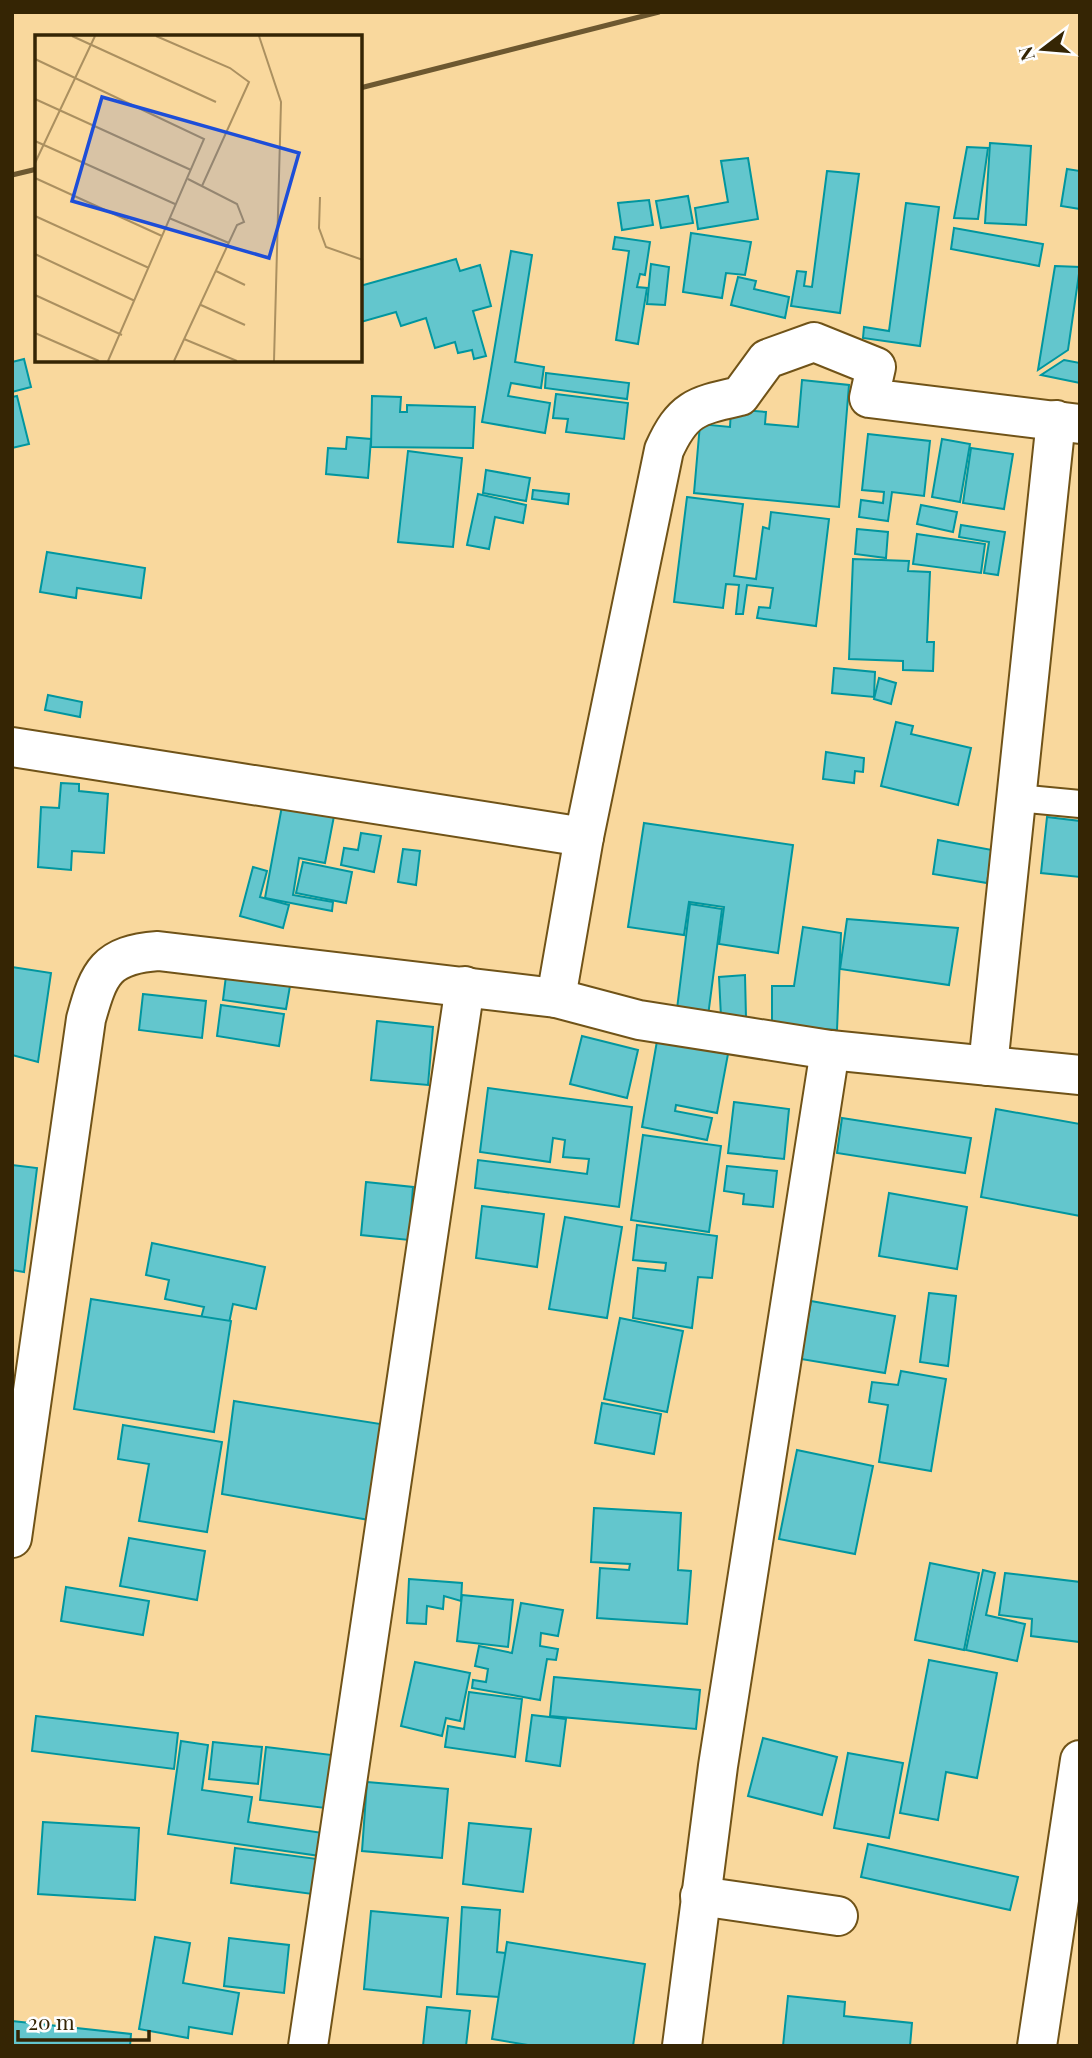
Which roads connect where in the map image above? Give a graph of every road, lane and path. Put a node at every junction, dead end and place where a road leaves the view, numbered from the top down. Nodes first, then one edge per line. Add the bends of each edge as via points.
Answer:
1 (1068, 422) edge
2 (12, 747) edge
3 (1017, 798) junction
4 (1080, 804) edge
5 (584, 837) junction
6 (465, 986) junction
7 (556, 998) junction
8 (830, 1050) junction
9 (988, 1066) junction
10 (1080, 1075) edge
11 (12, 1538) edge
12 (1080, 1760) edge
13 (701, 1896) junction
14 (838, 1916) dead end
15 (308, 2046) edge
16 (682, 2046) edge
17 (1037, 2046) edge

1 - 3 street
1 - 5 street via 869,398 876,367 814,342 768,359 740,396 701,405 676,423 664,450
2 - 5 street
3 - 4 lane
3 - 9 street
5 - 7 street
6 - 7 street
6 - 11 street via 158,951 129,953 108,967 95,985 86,1019
6 - 15 street
7 - 8 street via 639,1020
8 - 9 street
8 - 13 street
9 - 10 street
12 - 17 street
13 - 14 street
13 - 16 street

